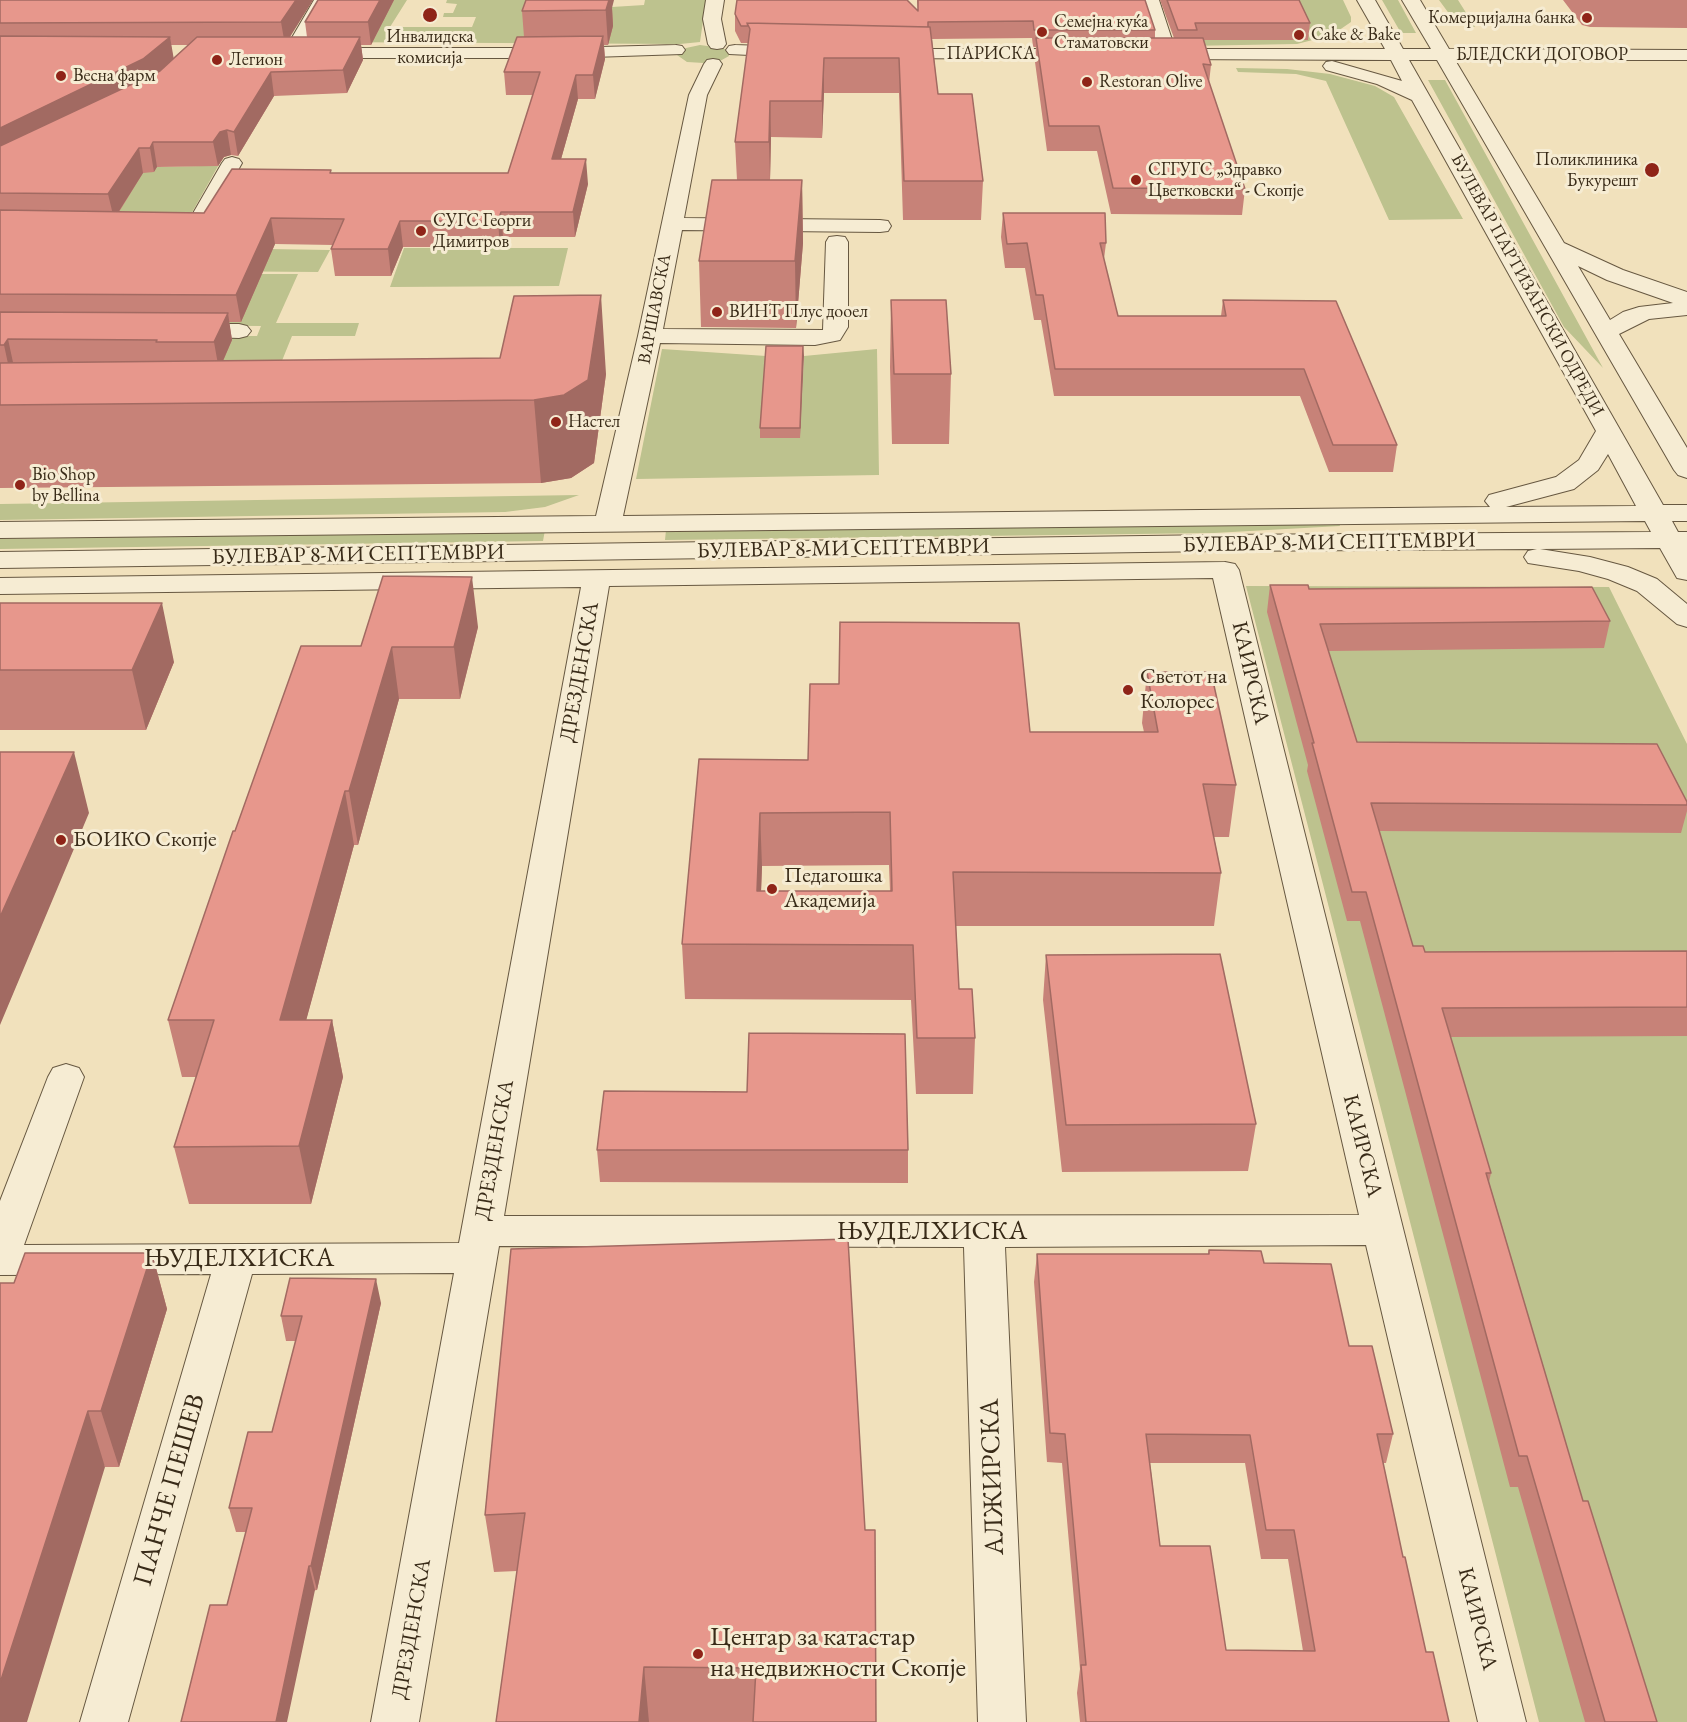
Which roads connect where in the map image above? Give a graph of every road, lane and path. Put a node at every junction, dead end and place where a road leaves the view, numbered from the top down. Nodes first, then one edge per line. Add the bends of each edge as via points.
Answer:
1 (323, 0) edge
2 (715, 0) edge
3 (1150, 0) edge
4 (1366, 0) edge
5 (1412, 0) edge
6 (1423, 20) junction
7 (1378, 22) junction
8 (1444, 28) dead end
9 (1466, 36) dead end
10 (704, 42) junction
11 (270, 53) edge
12 (292, 53) junction
13 (734, 54) junction
14 (809, 54) edge
15 (873, 54) edge
16 (1097, 54) edge
17 (1144, 54) edge
18 (1168, 54) junction
19 (1281, 54) junction
20 (1396, 55) junction
21 (1443, 55) junction
22 (1541, 55) junction
23 (1687, 55) edge
24 (691, 67) junction
25 (1467, 95) junction
26 (1420, 96) junction
27 (232, 163) dead end
28 (672, 224) junction
29 (880, 226) dead end
30 (152, 228) edge
31 (837, 242) dead end
32 (1556, 247) junction
33 (1687, 300) edge
34 (1687, 308) edge
35 (167, 331) edge
36 (239, 331) dead end
37 (1606, 332) junction
38 (650, 336) junction
39 (1663, 429) junction
40 (1608, 430) junction
41 (1687, 444) edge
42 (1687, 470) edge
43 (1654, 513) junction
44 (1687, 513) edge
45 (1425, 514) junction
46 (608, 523) junction
47 (0, 530) edge
48 (1678, 540) edge
49 (1432, 541) junction
50 (513, 553) junction
51 (0, 560) edge
52 (900, 561) junction
53 (1687, 572) edge
54 (596, 579) junction
55 (542, 580) junction
56 (0, 586) edge
57 (1687, 618) edge
58 (66, 1077) dead end
59 (1383, 1230) junction
60 (984, 1232) junction
61 (479, 1244) junction
62 (0, 1254) edge
63 (236, 1258) junction
64 (0, 1260) edge
65 (104, 1722) edge
66 (395, 1722) edge
67 (1002, 1722) edge
68 (1502, 1722) edge

1 - 12 street
2 - 10 street
3 - 18 street
4 - 7 street, БУЛЕВАР ПАРТИЗАНСКИ ОДРЕДИ
5 - 6 street, БУЛЕВАР ПАРТИЗАНСКИ ОДРЕДИ
6 - 8 street
6 - 21 street, БУЛЕВАР ПАРТИЗАНСКИ ОДРЕДИ
7 - 19 street via 1355,34
7 - 20 street, БУЛЕВАР ПАРТИЗАНСКИ ОДРЕДИ
9 - 22 street
10 - 13 street
10 - 24 street
11 - 12 street
12 - 24 street via 563,53
13 - 14 street
13 - 24 street
15 - 16 street, ПАРИСКА
17 - 18 street
18 - 19 street
19 - 20 street
19 - 26 street via 1358,72
20 - 21 street, БЛЕДСКИ ДОГОВОР
20 - 26 street, БУЛЕВАР ПАРТИЗАНСКИ ОДРЕДИ
21 - 22 street, БЛЕДСКИ ДОГОВОР
21 - 25 street, БУЛЕВАР ПАРТИЗАНСКИ ОДРЕДИ
22 - 23 street, БЛЕДСКИ ДОГОВОР
22 - 25 street via 1491,76
24 - 28 street, ВАРШАВСКА
25 - 32 street, БУЛЕВАР ПАРТИЗАНСКИ ОДРЕДИ
26 - 40 street, БУЛЕВАР ПАРТИЗАНСКИ ОДРЕДИ
27 - 30 street via 195,228
28 - 29 street
28 - 38 street, ВАРШАВСКА
31 - 38 street via 836,327 832,335
32 - 33 street via 1615,275
32 - 37 street, БУЛЕВАР ПАРТИЗАНСКИ ОДРЕДИ
34 - 37 street via 1647,312
35 - 36 street
37 - 39 street, БУЛЕВАР ПАРТИЗАНСКИ ОДРЕДИ
38 - 46 street, ВАРШАВСКА
39 - 41 street
39 - 42 street, БУЛЕВАР ПАРТИЗАНСКИ ОДРЕДИ
40 - 43 street, БУЛЕВАР ПАРТИЗАНСКИ ОДРЕДИ
40 - 45 street via 1589,465 1565,483 1487,504
43 - 44 street, БУЛЕВАР 8-МИ СЕПТЕМВРИ
43 - 45 street, БУЛЕВАР 8-МИ СЕПТЕМВРИ
43 - 48 street, БУЛЕВАР ПАРТИЗАНСКИ ОДРЕДИ
45 - 46 street, БУЛЕВАР 8-МИ СЕПТЕМВРИ
46 - 47 street, БУЛЕВАР 8-МИ СЕПТЕМВРИ
48 - 49 street, БУЛЕВАР 8-МИ СЕПТЕМВРИ
48 - 53 street, БУЛЕВАР ПАРТИЗАНСКИ ОДРЕДИ
49 - 52 street, БУЛЕВАР 8-МИ СЕПТЕМВРИ
49 - 57 street via 1580,563 1618,573 1647,585
50 - 51 street, БУЛЕВАР 8-МИ СЕПТЕМВРИ
50 - 52 street, БУЛЕВАР 8-МИ СЕПТЕМВРИ
50 - 55 street
52 - 54 street
52 - 59 street, КАИРСКА via 1225,570
54 - 55 street
54 - 61 street, ДРЕЗДЕНСКА
55 - 56 street
58 - 62 street
59 - 60 street, ЊУДЕЛХИСКА
59 - 68 street, КАИРСКА
60 - 61 street, ЊУДЕЛХИСКА
60 - 67 street, АЛЖИРСКА
61 - 63 street, ЊУДЕЛХИСКА
61 - 66 street, ДРЕЗДЕНСКА
63 - 64 street, ЊУДЕЛХИСКА
63 - 65 street, ПАНЧЕ ПЕШЕВ

